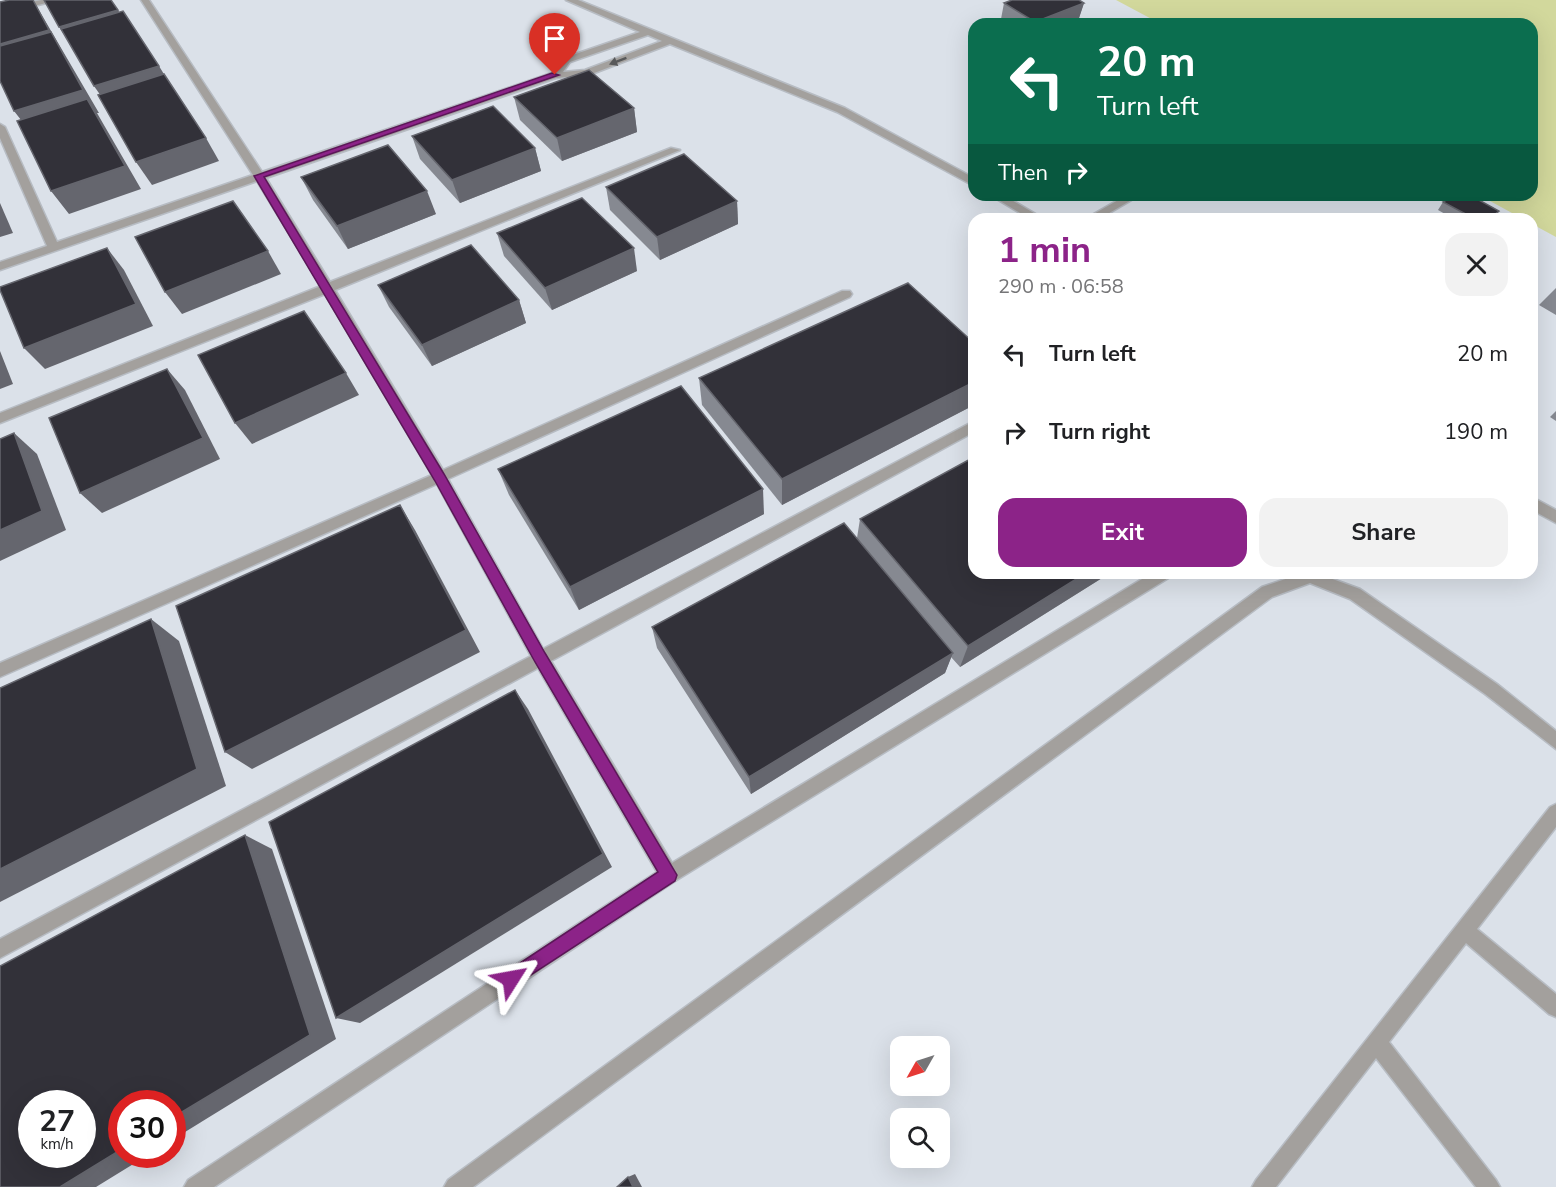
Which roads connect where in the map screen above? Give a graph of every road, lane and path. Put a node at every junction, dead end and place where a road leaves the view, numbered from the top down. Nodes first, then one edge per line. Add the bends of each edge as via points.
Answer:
1 (55, 0) edge
2 (145, 0) edge
3 (570, 0) edge
4 (0, 11) edge
5 (651, 31) junction
6 (672, 40) junction
7 (555, 75) junction
8 (0, 127) edge
9 (675, 150) dead end
10 (259, 176) junction
11 (968, 180) edge
12 (1006, 201) edge
13 (1124, 201) edge
14 (1027, 213) edge
15 (1102, 213) edge
16 (53, 246) junction
17 (0, 266) edge
18 (327, 287) junction
19 (846, 294) dead end
20 (0, 418) edge
21 (968, 429) edge
22 (440, 477) junction
23 (1538, 506) edge
24 (1556, 517) edge
25 (1155, 579) edge
26 (1304, 579) edge
27 (1315, 579) edge
28 (540, 658) junction
29 (0, 670) edge
30 (1556, 741) edge
31 (1556, 813) edge
32 (669, 875) junction
33 (1464, 930) junction
34 (0, 949) edge
35 (1556, 1007) edge
36 (1376, 1042) junction
37 (195, 1187) edge
38 (455, 1187) edge
39 (1263, 1187) edge
40 (1489, 1187) edge

1 - 4 street
2 - 10 street
3 - 5 street
5 - 6 street
5 - 7 street via 567,60
6 -> 7 street via 586,73
6 - 11 street via 842,110
7 - 10 street
8 - 16 street
9 - 18 street
10 - 16 street
10 - 18 street
12 - 14 street
13 - 15 street
16 - 17 street
18 - 20 street
18 - 22 street
19 - 22 street
21 - 28 street
22 - 28 street
22 - 29 street
23 - 24 street
25 - 32 street
26 - 38 street via 1267,592
27 - 30 street via 1355,594 1491,689
28 - 32 street
28 - 34 street
31 - 33 street
32 - 37 street
33 - 35 street
33 - 36 street
36 - 39 street
36 - 40 street

